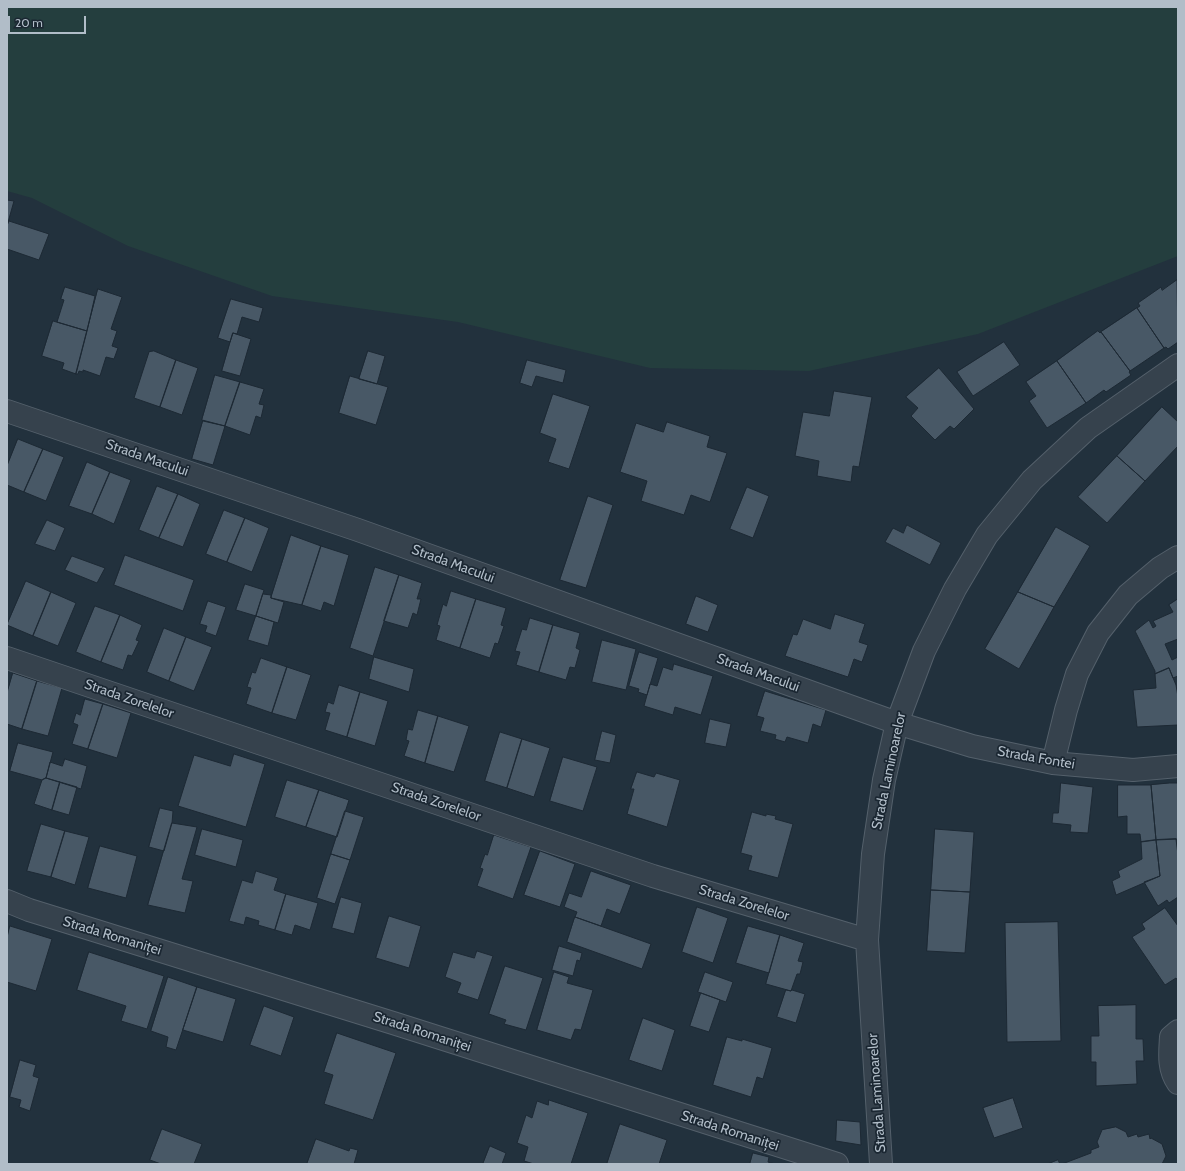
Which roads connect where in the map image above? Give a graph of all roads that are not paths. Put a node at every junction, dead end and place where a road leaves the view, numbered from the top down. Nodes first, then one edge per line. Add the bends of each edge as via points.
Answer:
1 (1178, 365) edge
2 (7, 411) edge
3 (1178, 557) edge
4 (7, 658) edge
5 (897, 723) junction
6 (1053, 763) junction
7 (1178, 766) edge
8 (7, 901) edge
9 (867, 940) junction
10 (1178, 1031) edge
11 (1178, 1083) edge
12 (837, 1164) edge
13 (881, 1164) edge

1 - 5 street, Strada Laminoarelor via 1088,428 1032,480 987,535 955,589 924,651
2 - 5 street, Strada Macului via 366,532
3 - 6 street via 1160,568 1128,595 1098,633 1077,674
4 - 9 street, Strada Zorelelor via 653,876
5 - 6 street, Strada Fontei via 972,746
5 - 9 street, Strada Laminoarelor via 884,780 873,854
6 - 7 street, Strada Fontei via 1132,770
8 - 12 street, Strada Romaniței
9 - 13 street, Strada Laminoarelor
10 - 11 street via 1171,1037 1169,1058

